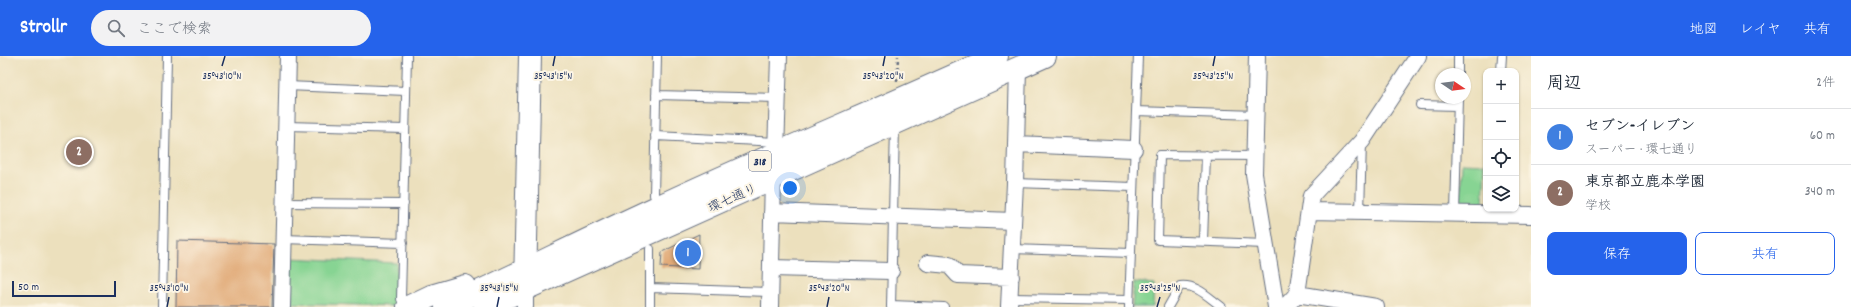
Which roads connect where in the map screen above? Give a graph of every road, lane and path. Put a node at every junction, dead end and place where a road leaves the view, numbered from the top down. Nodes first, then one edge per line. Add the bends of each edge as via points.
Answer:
1 (167, 56) edge
2 (288, 56) edge
3 (407, 56) edge
4 (530, 56) edge
5 (657, 56) edge
6 (779, 56) edge
7 (898, 56) edge
8 (997, 56) edge
9 (1044, 56) edge
10 (1138, 56) edge
11 (1257, 56) edge
12 (1418, 56) edge
13 (1458, 56) edge
14 (1502, 56) edge
15 (1018, 68) junction
16 (1458, 68) edge
17 (1501, 68) edge
18 (287, 86) junction
19 (406, 91) junction
20 (656, 95) junction
21 (778, 98) junction
22 (1435, 104) edge
23 (1457, 104) edge
24 (1420, 105) dead end
25 (1136, 110) junction
26 (895, 113) junction
27 (1256, 114) junction
28 (286, 126) junction
29 (405, 129) junction
30 (655, 136) junction
31 (1362, 142) junction
32 (1016, 144) junction
33 (777, 148) junction
34 (1134, 149) junction
35 (1206, 155) junction
36 (1255, 156) junction
37 (773, 178) junction
38 (1015, 183) junction
39 (1133, 187) junction
40 (654, 195) dead end
41 (284, 203) junction
42 (404, 204) junction
43 (1310, 211) junction
44 (772, 212) junction
45 (1360, 212) junction
46 (1456, 214) junction
47 (1531, 215) edge
48 (892, 217) junction
49 (1013, 221) junction
50 (283, 239) junction
51 (1203, 241) junction
52 (403, 243) junction
53 (1266, 244) junction
54 (650, 249) dead end
55 (1012, 249) junction
56 (1131, 253) junction
57 (928, 263) dead end
58 (771, 268) junction
59 (892, 271) junction
60 (1011, 277) junction
61 (650, 288) junction
62 (525, 289) edge
63 (1296, 294) junction
64 (770, 299) edge
65 (1010, 302) edge
66 (404, 303) edge
67 (1129, 304) edge
68 (891, 306) edge
69 (162, 307) edge
70 (282, 307) edge
71 (446, 307) edge
72 (485, 307) edge
73 (498, 307) edge
74 (650, 307) edge
75 (944, 307) edge
76 (1168, 307) edge
77 (1222, 307) edge
78 (1276, 307) edge
79 (1285, 307) edge
80 (1376, 307) edge

1 - 69 lane
2 - 18 street
3 - 19 lane
4 - 62 main road
5 - 20 lane
6 - 21 street
7 - 26 path
8 - 26 main road, 環七通り / 318
9 - 15 main road, 環七通り / 318
10 - 25 lane
11 - 27 street
12 - 31 street
13 - 16 lane
14 - 17 lane
15 - 26 main road, 環七通り / 318
15 - 32 street
18 - 19 lane
18 - 28 street
19 - 29 lane
20 - 21 lane
20 - 30 lane
21 - 33 street
22 - 24 lane
23 - 46 lane
25 - 27 lane
25 - 34 lane
26 - 33 main road, 環七通り / 318
26 - 37 main road, 環七通り / 318
26 - 48 lane
27 - 36 street
28 - 29 lane
28 - 41 street
29 - 42 lane
30 - 33 lane
30 - 40 lane
31 - 43 street via 1311,196
31 - 45 lane
32 - 34 street
32 - 38 street
33 - 62 main road, 環七通り / 318 via 654,208
34 - 39 lane
35 - 36 lane
35 - 51 lane
35 - 51 lane via 1160,155 1158,240
36 - 53 street via 1254,174
37 - 44 street
37 - 62 main road, 環七通り / 318
38 - 39 lane
38 - 49 street
39 - 56 lane
41 - 42 lane
41 - 50 street
42 - 52 lane
43 - 45 street
43 - 63 street
44 - 48 street
44 - 58 street
45 - 46 street
46 - 47 street
48 - 49 street
48 - 59 lane
49 - 55 street
50 - 52 lane
50 - 70 street
51 - 53 lane
52 - 66 lane
53 - 78 street
54 - 61 lane
55 - 56 lane
55 - 60 street
56 - 67 lane
57 - 60 street via 949,265 958,275
58 - 59 street
58 - 64 street
59 - 68 lane
60 - 65 street
61 - 64 lane
61 - 74 lane
62 - 66 main road via 470,284
62 - 71 main road, 環七通り / 318
62 - 72 main road, 環七通り / 318
62 - 73 main road
63 - 79 street
63 - 80 street
65 - 67 lane
68 - 75 lane
76 - 77 lane via 1180,286 1187,286 1195,288

